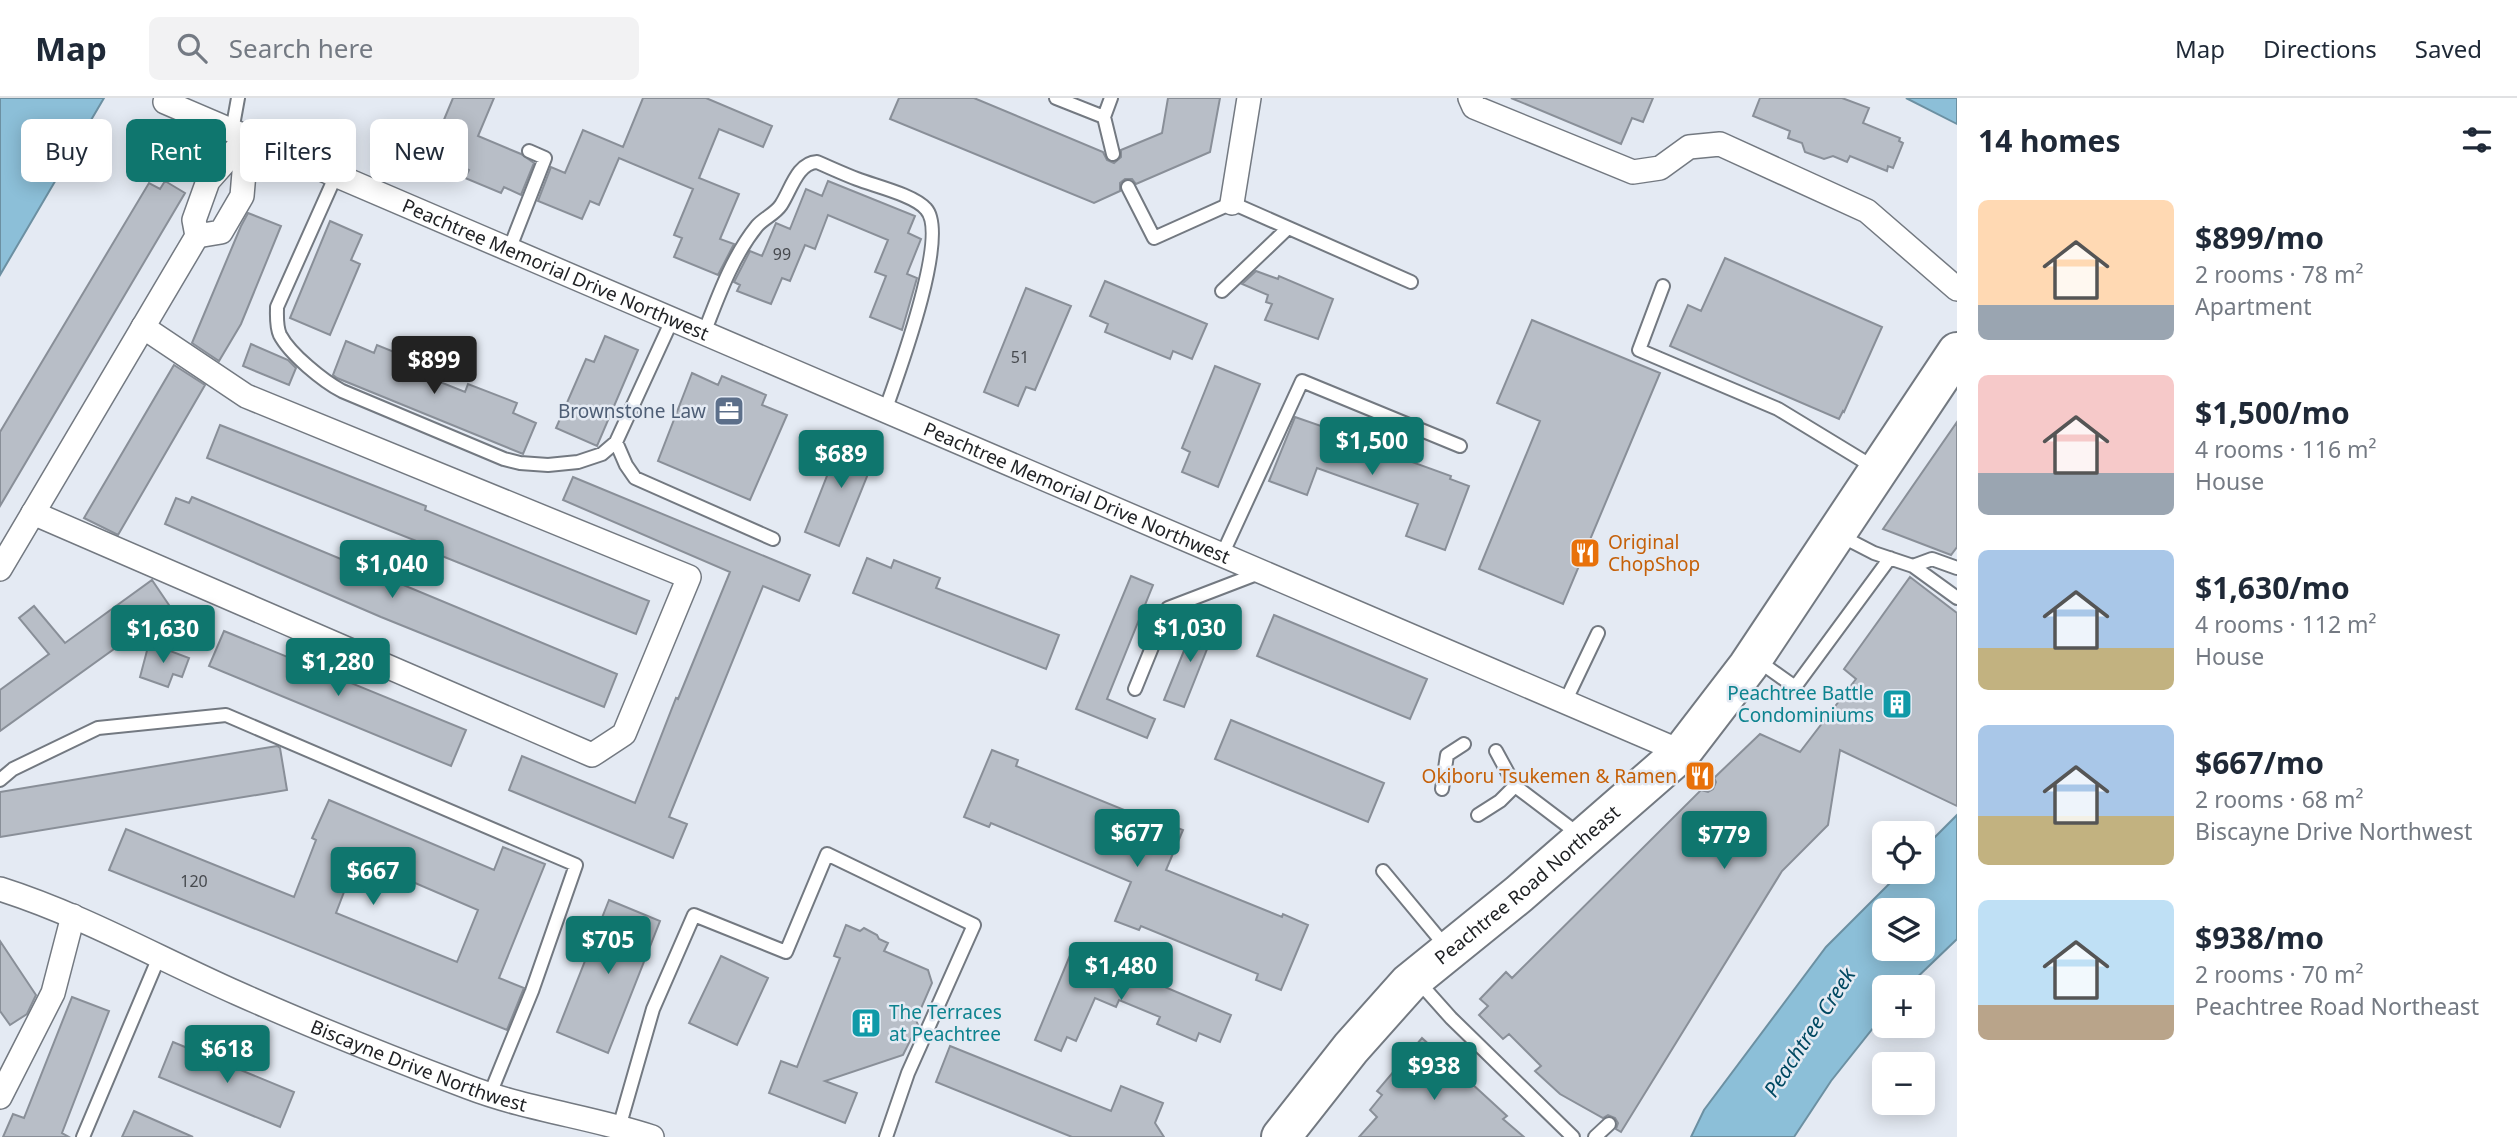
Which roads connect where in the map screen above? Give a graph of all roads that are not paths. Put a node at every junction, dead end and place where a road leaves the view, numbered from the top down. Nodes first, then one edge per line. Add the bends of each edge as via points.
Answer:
1 (238, 98) edge
2 (1056, 98) edge
3 (1111, 98) edge
4 (1249, 98) edge
5 (1470, 98) edge
6 (165, 102) dead end
7 (1104, 117) junction
8 (239, 134) junction
9 (529, 151) dead end
10 (1113, 154) dead end
11 (333, 182) edge
12 (352, 182) edge
13 (1128, 187) dead end
14 (1232, 203) junction
15 (1288, 228) junction
16 (197, 236) junction
17 (509, 250) junction
18 (1411, 282) dead end
19 (1663, 286) dead end
20 (1957, 289) edge
21 (1222, 291) dead end
22 (673, 318) junction
23 (143, 327) junction
24 (704, 333) junction
25 (1957, 352) edge
26 (885, 411) junction
27 (616, 442) junction
28 (1460, 446) dead end
29 (1878, 470) junction
30 (33, 513) junction
31 (1837, 534) junction
32 (773, 538) dead end
33 (1222, 555) junction
34 (1890, 558) junction
35 (1913, 566) junction
36 (1957, 568) edge
37 (0, 569) edge
38 (1262, 572) junction
39 (1957, 597) edge
40 (1598, 634) dead end
41 (1754, 657) junction
42 (1135, 689) dead end
43 (1565, 702) junction
44 (1464, 744) dead end
45 (1496, 751) dead end
46 (1682, 752) junction
47 (0, 780) edge
48 (1707, 783) dead end
49 (1516, 786) junction
50 (1442, 789) dead end
51 (1478, 815) dead end
52 (1583, 838) junction
53 (1383, 871) dead end
54 (0, 888) edge
55 (73, 916) junction
56 (1449, 951) junction
57 (159, 957) junction
58 (1416, 978) junction
59 (490, 1094) junction
60 (0, 1097) edge
61 (1609, 1124) dead end
62 (618, 1132) edge
63 (83, 1137) edge
64 (652, 1137) edge
65 (886, 1137) edge
66 (1281, 1137) edge
67 (1573, 1137) edge
68 (1595, 1137) edge

1 - 8 lane
2 - 7 lane
3 - 7 lane
4 - 14 street
5 - 20 street via 1474,107 1633,172 1660,168 1689,147 1720,144 1867,211
6 - 8 street, Peachtree Memorial Drive Northwest
7 - 10 lane
8 - 16 street via 208,181 194,220
8 - 16 street via 242,196 221,232
9 - 17 lane via 545,158
11 - 27 lane via 277,307 280,335 307,366 326,383 520,463 578,462 602,454
12 - 17 street, Peachtree Memorial Drive Northwest
13 - 14 lane via 1154,238
14 - 15 lane
15 - 18 lane
15 - 21 lane
16 - 23 street
17 - 22 street, Peachtree Memorial Drive Northwest
19 - 29 lane via 1639,350 1778,409
22 - 24 street, Peachtree Memorial Drive Northwest
22 - 27 lane
23 - 30 street
23 - 30 street via 246,396 690,577 624,734 592,755
24 - 26 street, Peachtree Memorial Drive Northwest
24 - 26 lane via 738,256 810,162 911,199 927,209 933,238 925,290
25 - 29 highway, Peachtree Road Northeast
26 - 33 street, Peachtree Memorial Drive Northwest
27 - 32 lane via 635,478
28 - 33 lane via 1302,381
29 - 31 highway, Peachtree Road Northeast
30 - 37 street
31 - 34 lane
31 - 41 highway, Peachtree Road Northeast
33 - 38 street, Peachtree Memorial Drive Northwest
34 - 35 lane
34 - 41 lane via 1795,687
35 - 36 lane via 1932,559
35 - 39 lane
38 - 42 lane via 1168,608
38 - 43 street, Peachtree Memorial Drive Northwest
40 - 43 lane
41 - 46 highway, Peachtree Road Northeast
43 - 46 street, Peachtree Memorial Drive Northwest
44 - 50 lane via 1447,755
45 - 49 lane
46 - 48 lane
46 - 52 highway, Peachtree Road Northeast
47 - 59 lane via 13,769 98,728 226,715 576,865
49 - 51 lane
49 - 52 lane
52 - 56 highway, Peachtree Road Northeast
53 - 56 lane
54 - 55 street, Biscayne Drive Northwest
55 - 57 street, Biscayne Drive Northwest
55 - 60 street via 53,993
56 - 58 highway, Peachtree Road Northeast
57 - 59 street, Biscayne Drive Northwest via 238,994
57 - 63 lane
58 - 66 highway, Peachtree Road Northeast via 1351,1048
58 - 67 lane
59 - 62 street, Biscayne Drive Northwest
61 - 68 lane
62 - 64 street, Biscayne Drive Northwest
62 - 65 lane via 653,1009 694,915 786,952 827,854 974,926 908,1073

